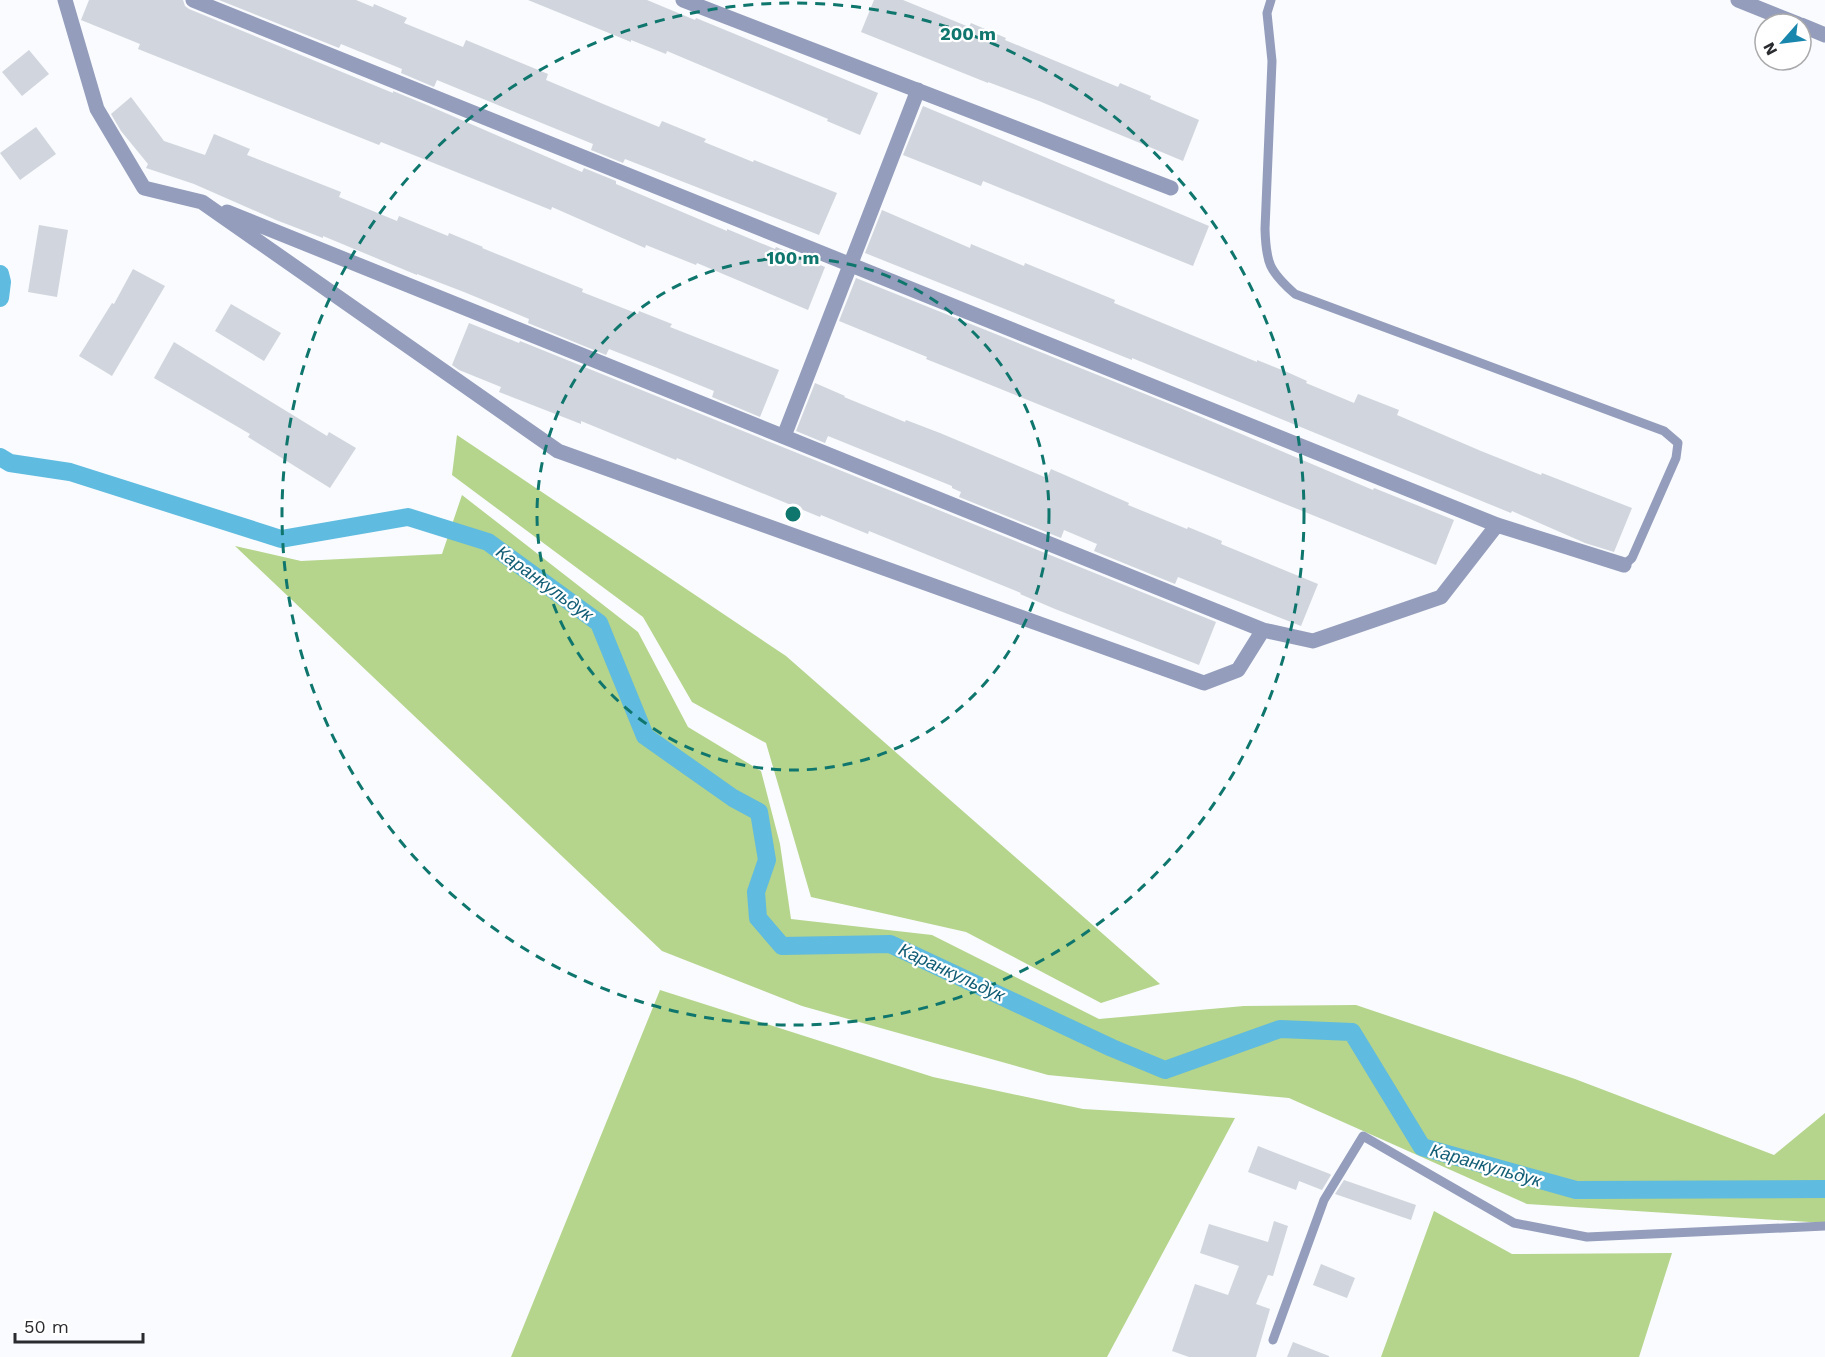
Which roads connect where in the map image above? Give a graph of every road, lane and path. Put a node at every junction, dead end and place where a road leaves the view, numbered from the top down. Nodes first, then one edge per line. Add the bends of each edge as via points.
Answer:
1 (65, 0) edge
2 (193, 0) edge
3 (683, 0) edge
4 (1271, 0) edge
5 (1738, 0) edge
6 (1768, 12) edge
7 (918, 90) junction
8 (1171, 188) dead end
9 (202, 202) junction
10 (852, 265) junction
11 (784, 436) junction
12 (1497, 525) junction
13 (1624, 565) joint
14 (1263, 630) junction
15 (1825, 1226) edge
16 (1273, 1340) dead end

1 - 9 street via 97,110 144,188
2 - 10 street
3 - 7 street
4 - 13 lane via 1267,13 1272,61 1265,229 1266,257 1278,279 1295,294 1664,431 1678,443 1676,458 1632,558
5 - 6 street
7 - 8 street
7 - 10 street
9 - 11 street
9 - 14 street via 558,451 1204,683 1238,670
10 - 11 street
10 - 12 street
11 - 14 street
12 - 13 street
12 - 14 street via 1441,597 1313,641
15 - 16 lane via 1587,1237 1514,1223 1363,1136 1324,1200

